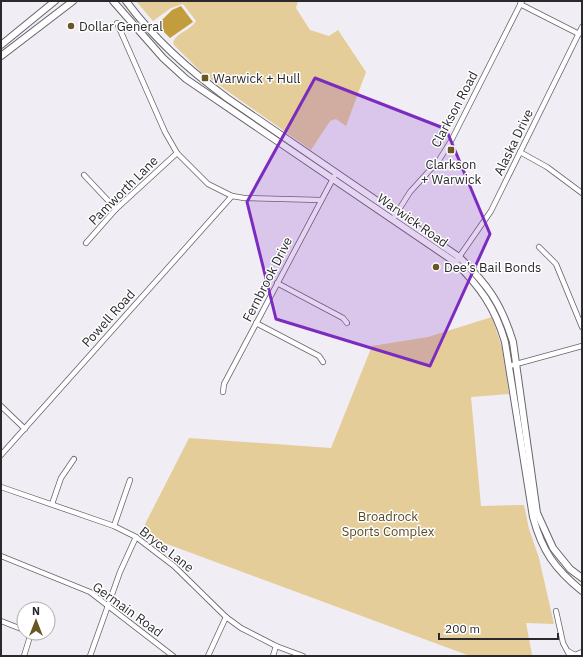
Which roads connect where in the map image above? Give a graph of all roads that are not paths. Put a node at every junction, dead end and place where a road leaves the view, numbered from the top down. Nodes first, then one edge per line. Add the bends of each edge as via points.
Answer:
1 (55, 1) edge
2 (73, 1) edge
3 (113, 1) edge
4 (126, 1) edge
5 (521, 2) edge
6 (117, 23) dead end
7 (582, 27) edge
8 (579, 34) junction
9 (1, 44) edge
10 (1, 56) edge
11 (520, 152) junction
12 (177, 153) junction
13 (84, 175) dead end
14 (334, 175) junction
15 (582, 194) edge
16 (232, 196) junction
17 (320, 200) junction
18 (116, 209) junction
19 (395, 217) junction
20 (86, 243) dead end
21 (539, 247) dead end
22 (457, 260) junction
23 (277, 283) junction
24 (256, 323) junction
25 (347, 323) dead end
26 (582, 327) edge
27 (582, 346) edge
28 (323, 362) dead end
29 (516, 365) junction
30 (509, 366) junction
31 (223, 392) dead end
32 (1, 406) edge
33 (25, 429) junction
34 (1, 455) edge
35 (74, 459) dead end
36 (130, 480) dead end
37 (1, 487) edge
38 (52, 504) junction
39 (114, 526) junction
40 (136, 537) junction
41 (1, 556) edge
42 (582, 578) edge
43 (582, 591) edge
44 (108, 606) junction
45 (556, 611) dead end
46 (226, 617) junction
47 (1, 621) edge
48 (16, 627) edge
49 (29, 641) edge
50 (276, 646) junction
51 (566, 649) junction
52 (582, 652) edge
53 (24, 656) edge
54 (90, 656) edge
55 (173, 656) edge
56 (208, 656) edge
57 (273, 656) edge
58 (303, 656) edge
59 (566, 656) edge
60 (570, 656) edge

1 - 9 main road
2 - 10 main road
3 - 14 main road, Warwick Road via 162,58 186,79
4 - 14 main road, Warwick Road via 155,36 185,66
5 - 8 street
5 - 19 street, Clarkson Road via 451,141 439,160 410,192
6 - 12 street via 165,132
7 - 8 street, Alaska Drive
8 - 11 street, Alaska Drive
11 - 15 street via 547,167
11 - 22 street, Alaska Drive via 491,211
12 - 16 street via 208,184
12 - 18 street, Pamworth Lane
13 - 18 street
14 - 17 street, Fernbrook Drive
14 - 19 main road, Warwick Road
16 - 17 street
16 - 33 street, Powell Road
17 - 23 street, Fernbrook Drive
18 - 20 street, Pamworth Lane
19 - 22 main road, Warwick Road
21 - 26 street via 556,264
22 - 29 main road, Warwick Road via 482,280 493,295 507,323
22 - 30 main road, Warwick Road via 476,282 500,323
23 - 24 street, Fernbrook Drive
23 - 25 street via 343,318
24 - 28 street via 319,356
24 - 31 street, Fernbrook Drive via 224,384
27 - 29 street
29 - 30 street
29 - 42 main road, Warwick Road via 537,513 553,548 570,569
30 - 43 main road, Warwick Road via 536,532 555,566
32 - 33 street
33 - 34 street, Powell Road
35 - 38 street via 61,478
36 - 39 street
37 - 38 street, Bryce Lane
38 - 39 street, Bryce Lane
39 - 40 street, Bryce Lane
40 - 44 street
40 - 46 street, Bryce Lane via 174,566
41 - 44 street, Germain Road via 90,592
44 - 54 street
44 - 55 street, Germain Road
45 - 51 street
46 - 50 street, Bryce Lane
46 - 56 street
47 - 48 street
49 - 53 street
50 - 57 street
50 - 58 street, Bryce Lane
51 - 52 street via 575,655
51 - 59 street
51 - 60 street

